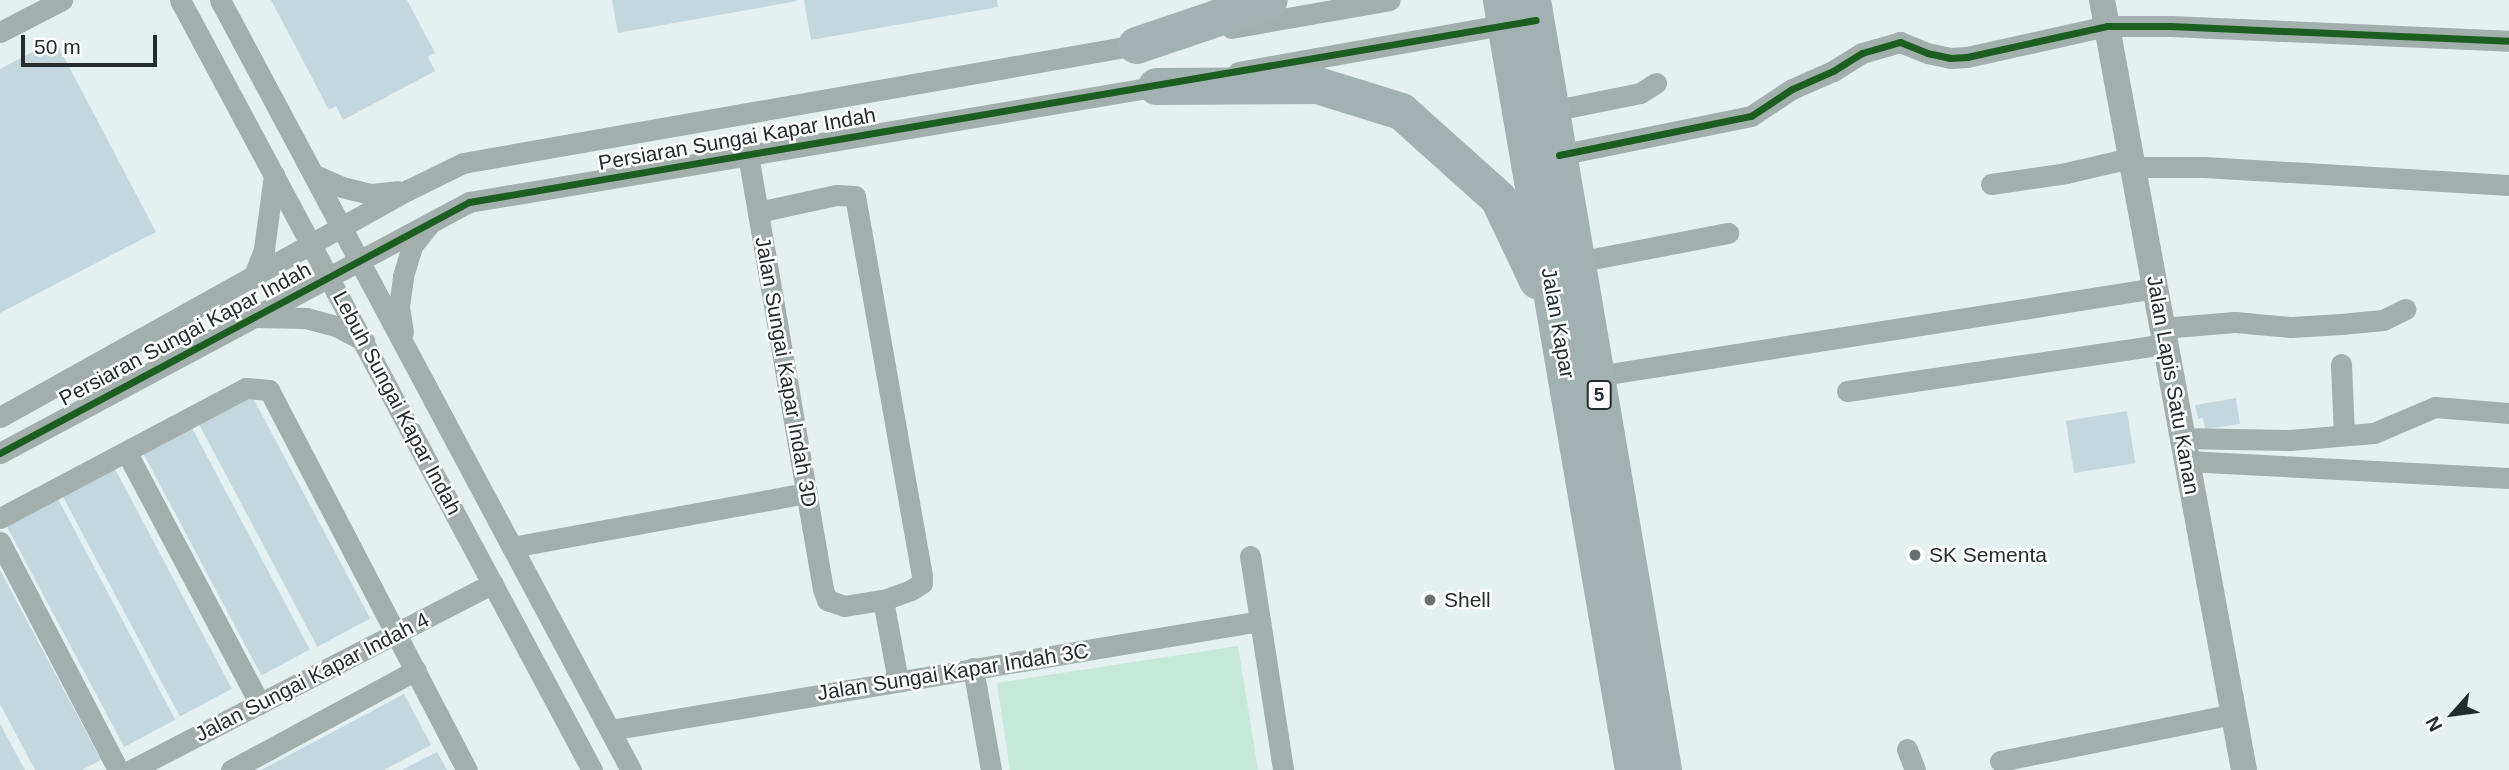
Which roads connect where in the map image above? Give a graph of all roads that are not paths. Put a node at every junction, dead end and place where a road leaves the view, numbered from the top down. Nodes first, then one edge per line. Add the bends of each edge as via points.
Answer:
1 (62, 0) edge
2 (180, 0) edge
3 (220, 0) edge
4 (1269, 0) edge
5 (1390, 0) edge
6 (2102, 0) edge
7 (1519, 11) edge
8 (2106, 26) junction
9 (0, 32) edge
10 (2509, 41) edge
11 (1136, 45) junction
12 (1656, 83) dead end
13 (1156, 86) junction
14 (1551, 111) junction
15 (748, 155) junction
16 (1559, 155) junction
17 (2131, 162) junction
18 (313, 174) junction
19 (274, 176) junction
20 (1991, 184) dead end
21 (2509, 185) edge
22 (408, 190) junction
23 (758, 212) junction
24 (432, 220) junction
25 (342, 228) junction
26 (1728, 233) dead end
27 (312, 245) junction
28 (359, 260) junction
29 (1577, 262) junction
30 (329, 276) junction
31 (253, 278) junction
32 (2156, 288) junction
33 (2406, 309) dead end
34 (253, 317) junction
35 (2163, 336) junction
36 (364, 341) junction
37 (405, 346) junction
38 (2341, 364) dead end
39 (1596, 376) junction
40 (1847, 391) dead end
41 (2509, 413) edge
42 (1574, 416) junction
43 (0, 417) edge
44 (2344, 435) junction
45 (2184, 450) junction
46 (0, 453) edge
47 (127, 453) junction
48 (2509, 478) edge
49 (807, 493) junction
50 (0, 518) edge
51 (0, 542) edge
52 (512, 547) junction
53 (1250, 556) dead end
54 (493, 583) junction
55 (883, 600) junction
56 (1260, 621) junction
57 (397, 632) junction
58 (973, 668) junction
59 (416, 670) junction
60 (898, 681) junction
61 (260, 704) junction
62 (2234, 714) junction
63 (610, 730) junction
64 (1907, 749) dead end
65 (2000, 761) dead end
66 (118, 770) edge
67 (131, 770) edge
68 (231, 770) edge
69 (467, 770) edge
70 (592, 770) edge
71 (631, 770) edge
72 (991, 770) edge
73 (1283, 770) edge
74 (1633, 770) edge
75 (1663, 770) edge
76 (1915, 770) edge
77 (2244, 770) edge

1 - 9 street
2 - 19 street, Lebuh Sungai Kapar Indah
3 - 18 street, Lebuh Sungai Kapar Indah
4 - 11 highway
5 - 11 street, Persiaran Sungai Kapar Indah
6 - 8 street, Jalan Lapis Satu Kanan
7 - 13 street, Persiaran Sungai Kapar Indah
7 - 14 highway, Jalan Kapar / 5
7 - 42 highway, Jalan Kapar / 5
8 - 10 street
8 - 16 street via 1967,57 1927,53 1900,42 1884,44 1793,89 1751,116
8 - 17 street, Jalan Lapis Satu Kanan
11 - 22 street, Persiaran Sungai Kapar Indah via 463,163
12 - 14 street via 1640,93
13 - 15 street, Persiaran Sungai Kapar Indah
13 - 42 highway via 1317,85 1401,111 1498,198 1535,273
14 - 16 highway, Jalan Kapar / 5
15 - 23 street, Jalan Sungai Kapar Indah 3D
15 - 24 street, Persiaran Sungai Kapar Indah via 469,202
16 - 29 highway, Jalan Kapar / 5
17 - 20 street
17 - 21 street
17 - 32 street, Jalan Lapis Satu Kanan
18 - 22 street via 371,194
18 - 25 street, Lebuh Sungai Kapar Indah
19 - 27 street, Lebuh Sungai Kapar Indah
19 - 31 street via 264,249
22 - 25 street, Persiaran Sungai Kapar Indah
23 - 49 street, Jalan Sungai Kapar Indah 3D
23 - 55 street via 836,195 855,196 922,575 922,583
24 - 28 street, Persiaran Sungai Kapar Indah
24 - 37 street via 412,246 403,276 399,306
25 - 27 street, Persiaran Sungai Kapar Indah
25 - 28 street, Lebuh Sungai Kapar Indah
26 - 29 street
27 - 30 street, Lebuh Sungai Kapar Indah
27 - 31 street, Persiaran Sungai Kapar Indah
28 - 30 street, Persiaran Sungai Kapar Indah
28 - 37 street, Lebuh Sungai Kapar Indah
29 - 39 highway, Jalan Kapar / 5
30 - 34 street, Persiaran Sungai Kapar Indah
30 - 36 street, Lebuh Sungai Kapar Indah
31 - 43 street, Persiaran Sungai Kapar Indah
32 - 35 street, Jalan Lapis Satu Kanan
32 - 39 street
33 - 35 street via 2383,320 2291,327 2235,322
34 - 36 street via 306,318 336,326
34 - 46 street, Persiaran Sungai Kapar Indah
35 - 40 street
35 - 45 street, Jalan Lapis Satu Kanan
36 - 54 street, Lebuh Sungai Kapar Indah
37 - 52 street, Lebuh Sungai Kapar Indah
38 - 44 street
39 - 75 highway, Jalan Kapar / 5
41 - 44 street via 2435,407 2374,433
42 - 74 highway, Jalan Kapar / 5
44 - 45 street
45 - 48 street
45 - 62 street, Jalan Lapis Satu Kanan
47 - 50 street
47 - 57 street via 246,388 269,390
47 - 61 street
49 - 52 street
49 - 55 street, Jalan Sungai Kapar Indah 3D via 827,600 844,606
51 - 66 street
52 - 63 street, Lebuh Sungai Kapar Indah
53 - 56 street
54 - 57 street, Jalan Sungai Kapar Indah 4
54 - 70 street, Lebuh Sungai Kapar Indah
55 - 60 street
56 - 58 street, Jalan Sungai Kapar Indah 3C
56 - 73 street
57 - 59 street
57 - 61 street, Jalan Sungai Kapar Indah 4
58 - 60 street, Jalan Sungai Kapar Indah 3C
58 - 72 street
59 - 68 street, Jalan Sungai Kapar Indah 4
59 - 69 street
60 - 63 street, Jalan Sungai Kapar Indah 3C
61 - 67 street, Jalan Sungai Kapar Indah 4
62 - 65 street
62 - 77 street, Jalan Lapis Satu Kanan
63 - 71 street, Lebuh Sungai Kapar Indah
64 - 76 street

